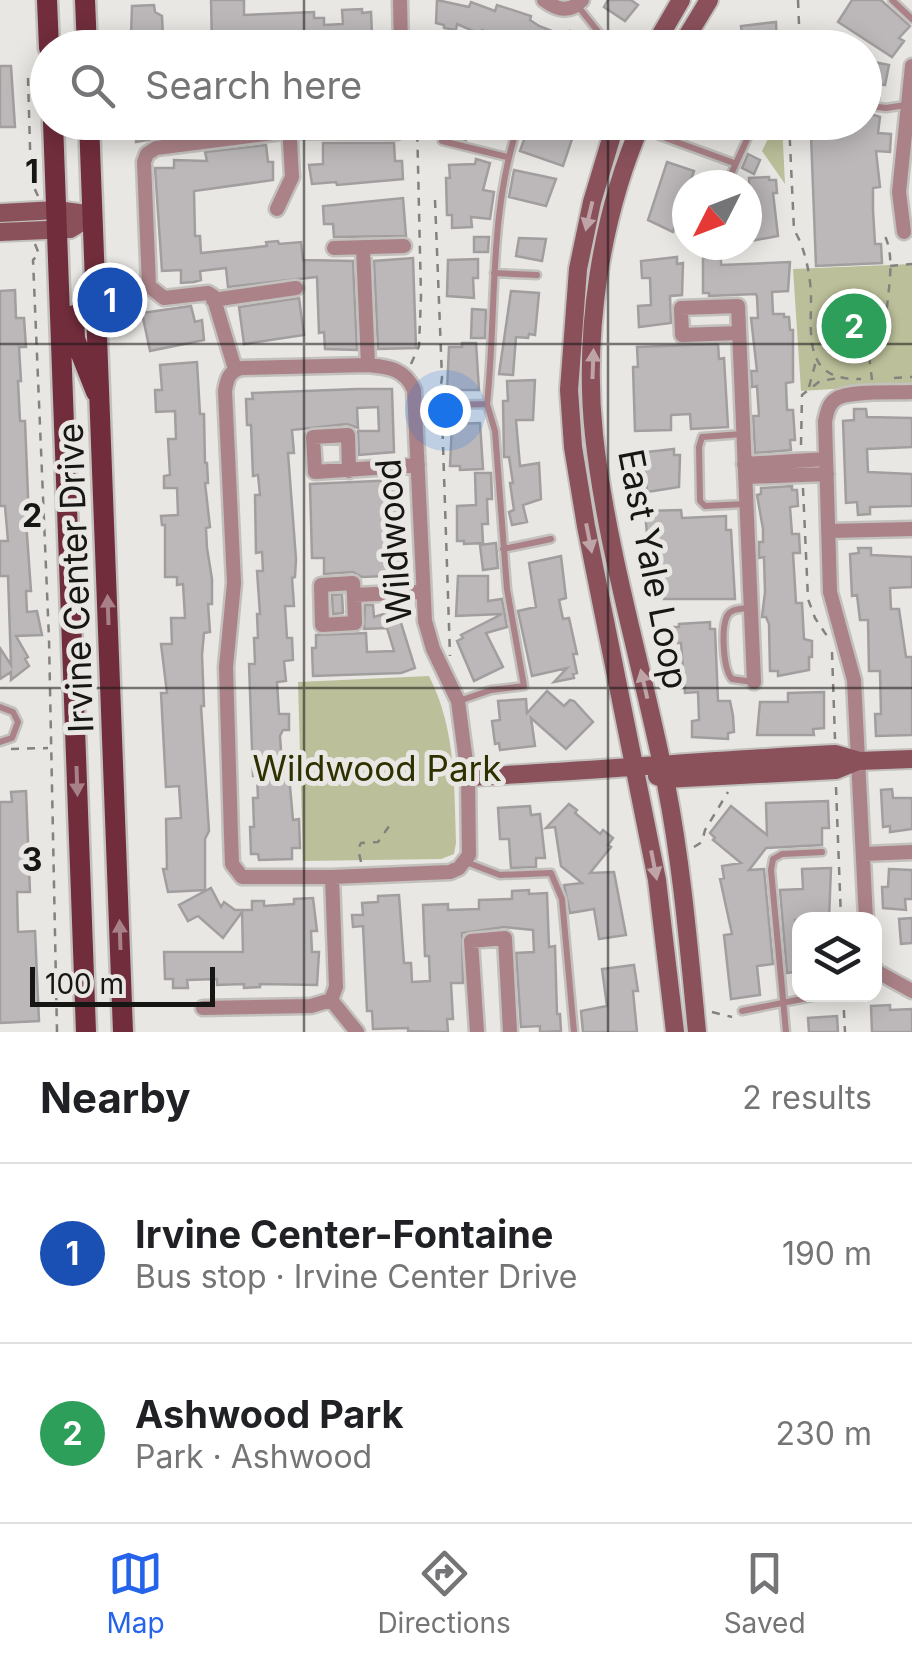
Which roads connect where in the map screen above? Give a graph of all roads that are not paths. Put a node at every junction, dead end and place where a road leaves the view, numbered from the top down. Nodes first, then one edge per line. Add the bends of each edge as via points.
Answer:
1 (47, 0) edge
2 (85, 0) edge
3 (400, 0) edge
4 (544, 0) edge
5 (682, 0) edge
6 (709, 0) edge
7 (892, 0) edge
8 (580, 2) edge
9 (912, 20) edge
10 (49, 30) edge
11 (86, 30) edge
12 (401, 30) edge
13 (598, 30) edge
14 (664, 30) edge
15 (691, 30) edge
16 (912, 66) edge
17 (910, 105) edge
18 (882, 107) edge
19 (54, 140) edge
20 (91, 140) edge
21 (207, 140) edge
22 (290, 140) edge
23 (513, 140) edge
24 (611, 140) edge
25 (632, 140) edge
26 (675, 140) edge
27 (747, 140) edge
28 (442, 141) dead end
29 (507, 158) junction
30 (734, 164) junction
31 (732, 170) edge
32 (277, 209) dead end
33 (0, 213) edge
34 (907, 213) edge
35 (93, 215) junction
36 (61, 223) junction
37 (0, 232) edge
38 (904, 232) dead end
39 (404, 246) dead end
40 (363, 247) junction
41 (334, 248) dead end
42 (494, 273) junction
43 (537, 275) dead end
44 (296, 288) dead end
45 (213, 300) junction
46 (739, 334) dead end
47 (368, 365) junction
48 (235, 370) junction
49 (912, 392) edge
50 (101, 403) junction
51 (487, 404) junction
52 (416, 406) junction
53 (743, 434) junction
54 (418, 465) junction
55 (826, 467) junction
56 (349, 471) dead end
57 (745, 471) junction
58 (746, 504) junction
59 (912, 529) edge
60 (829, 531) junction
61 (551, 538) dead end
62 (502, 549) junction
63 (422, 592) junction
64 (354, 595) dead end
65 (751, 608) junction
66 (754, 682) joint
67 (458, 701) junction
68 (0, 707) edge
69 (0, 746) edge
70 (912, 759) edge
71 (859, 761) junction
72 (835, 762) junction
73 (636, 769) junction
74 (663, 771) junction
75 (468, 777) junction
76 (822, 852) dead end
77 (912, 852) edge
78 (864, 854) junction
79 (464, 862) junction
80 (332, 878) junction
81 (866, 912) edge
82 (882, 974) edge
83 (912, 990) edge
84 (331, 1000) junction
85 (792, 1001) edge
86 (784, 1002) junction
87 (203, 1008) dead end
88 (742, 1012) road end
89 (696, 1023) edge
90 (86, 1032) edge
91 (123, 1032) edge
92 (357, 1032) edge
93 (477, 1032) edge
94 (510, 1032) edge
95 (574, 1032) edge
96 (675, 1032) edge
97 (786, 1032) edge

1 - 10 main road
2 - 11 main road
3 - 12 street
4 - 8 street via 565,9
5 - 14 main road
6 - 15 main road
7 - 9 lane
8 - 13 lane
16 - 17 street
17 - 18 lane
17 - 34 street via 899,192
19 - 36 main road, Irvine Center Drive
20 - 35 main road, Irvine Center Drive
21 - 45 street via 156,148 144,162 149,286 164,298 208,293
22 - 32 street via 292,177
23 - 29 lane
24 -> 73 main road, East Yale Loop via 578,270 570,390 586,526
74 -> 25 main road, East Yale Loop via 594,432 596,308
26 - 30 lane
27 - 30 lane
28 - 29 lane
29 - 42 lane
30 - 31 lane
33 - 36 main road
34 - 38 street
35 - 36 main road
35 - 50 main road, Irvine Center Drive
36 - 37 main road
36 - 50 main road via 75,340
36 -> 90 main road, Irvine Center Drive
39 - 40 street
40 - 41 street
40 - 47 street
42 - 43 lane
42 - 51 lane
44 - 45 street
45 - 48 street
46 - 53 street
47 - 48 street
47 - 52 street, Wildwood via 407,370
48 - 80 street via 224,391 234,583 226,667 232,864 251,878
49 - 55 street via 871,386 836,399 828,408
91 -> 50 main road, Irvine Center Drive
51 - 52 lane
51 - 62 lane via 495,431
52 - 54 street, Wildwood
53 - 57 street
53 - 58 lane via 702,436 700,501
54 - 56 street
54 - 63 street, Wildwood
55 - 57 street
55 - 60 street
57 - 58 street
58 - 65 street
59 - 60 street
60 - 71 street via 830,592 854,680
61 - 62 lane
62 - 67 lane via 524,686
63 - 64 street
63 - 67 street, Wildwood via 433,649
65 - 66 street
65 - 66 lane via 727,617 724,669 732,679
67 - 75 street, Wildwood
68 - 69 lane via 18,722
70 - 71 main road
71 - 72 main road
71 - 78 street
72 - 74 main road
72 - 74 main road via 732,776
73 - 74 main road
73 - 75 main road
73 -> 96 main road, East Yale Loop via 658,880
74 - 89 main road, East Yale Loop
75 - 79 street, Wildwood via 470,848
76 - 86 lane via 773,860
77 - 78 street
78 - 81 street
79 - 80 street via 450,872
79 - 95 lane via 500,875 541,872 555,878
80 - 84 street
82 - 83 street
84 - 87 street
84 - 92 street
85 - 86 lane
86 - 88 lane
86 - 97 lane
93 - 94 street via 470,941 504,938

